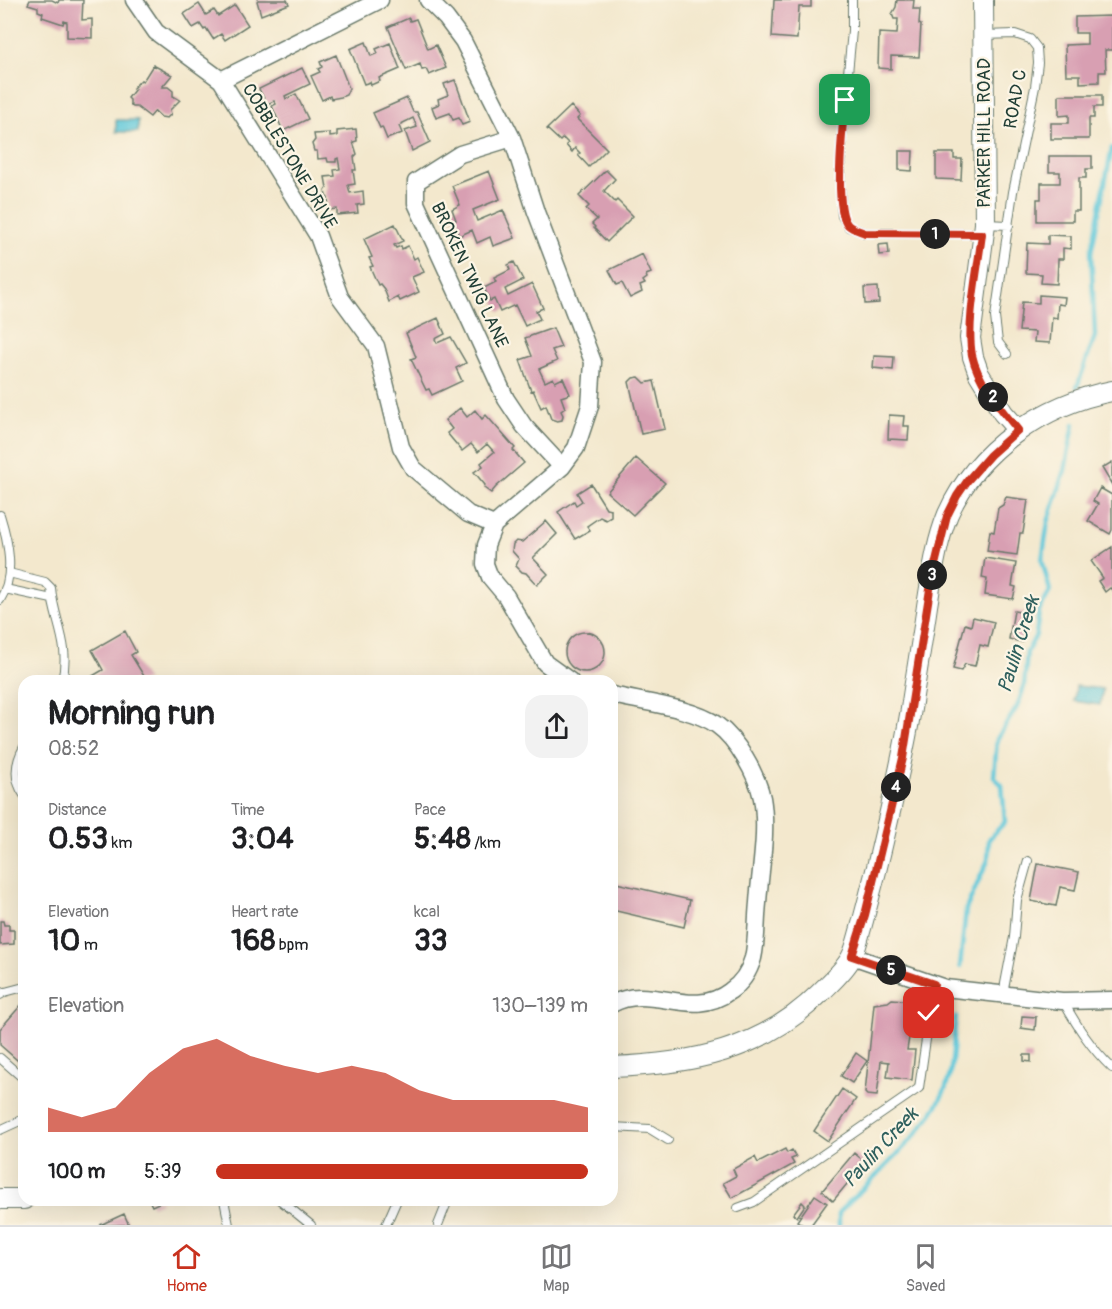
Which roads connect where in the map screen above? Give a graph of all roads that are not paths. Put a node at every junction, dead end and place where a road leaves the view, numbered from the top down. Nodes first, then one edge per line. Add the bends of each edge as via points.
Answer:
1 (134, 0) edge
2 (380, 0) edge
3 (428, 0) edge
4 (852, 0) edge
5 (983, 0) edge
6 (984, 35) junction
7 (221, 80) junction
8 (512, 138) junction
9 (1009, 225) junction
10 (983, 229) junction
11 (1007, 354) dead end
12 (1112, 391) edge
13 (1018, 430) junction
14 (562, 467) junction
15 (0, 515) edge
16 (494, 525) junction
17 (9, 573) junction
18 (5, 589) junction
19 (52, 599) junction
20 (0, 600) edge
21 (63, 675) edge
22 (562, 675) edge
23 (618, 696) edge
24 (18, 761) edge
25 (18, 784) edge
26 (1028, 861) dead end
27 (852, 956) junction
28 (934, 984) junction
29 (18, 989) edge
30 (1003, 994) junction
31 (0, 995) edge
32 (1112, 1000) edge
33 (1062, 1001) junction
34 (618, 1002) edge
35 (0, 1058) edge
36 (618, 1067) edge
37 (1112, 1068) edge
38 (18, 1074) edge
39 (18, 1122) edge
40 (618, 1127) edge
41 (0, 1130) edge
42 (668, 1140) dead end
43 (0, 1199) edge
44 (18, 1199) edge
45 (225, 1206) edge
46 (287, 1206) edge
47 (394, 1206) edge
48 (446, 1206) edge
49 (738, 1208) dead end
50 (229, 1225) edge
51 (311, 1225) edge
52 (386, 1225) edge
53 (438, 1225) edge

1 - 7 street, COBBLESTONE DRIVE via 156,32
2 - 7 street
3 - 8 street via 463,40
4 - 10 lane via 841,147 842,216 849,227 865,233
5 - 6 street, PARKER HILL ROAD
6 - 9 lane, ROAD C via 1023,36 1037,48 1035,87
6 - 10 street, PARKER HILL ROAD
7 - 16 street, COBBLESTONE DRIVE via 318,236 340,297 376,346 402,447 413,468 468,514
8 - 14 street via 593,362 590,406 576,448
8 - 14 street, BROKEN TWIG LANE via 460,154 416,182 416,203 506,399 524,426
9 - 10 lane
9 - 11 lane, PARKER HILL ROAD via 995,317 998,342
10 - 13 street, PARKER HILL ROAD via 970,338 973,357 979,374
12 - 13 street via 1045,414
13 - 27 street via 968,480 947,516 932,577 903,758
14 - 16 street
15 - 17 lane
16 - 22 street via 486,545 485,564 490,577 506,596 545,663
17 - 18 lane
17 - 19 lane via 45,582 51,588
18 - 19 lane
18 - 20 lane
19 - 21 lane via 64,645
23 - 34 street via 694,714 717,725 735,743 752,770 762,797 764,820 753,958 744,979 722,997 702,1003 632,996
24 - 25 lane
26 - 30 lane via 1017,900
27 - 28 street
27 - 36 street via 803,1010 746,1044 682,1062
28 - 30 street
28 - 49 lane via 920,1088 754,1202
29 - 31 lane
30 - 33 street
32 - 33 street
33 - 37 lane via 1095,1053
35 - 38 lane
39 - 41 lane
40 - 42 lane via 650,1130
43 - 44 street
45 - 50 lane
46 - 51 lane
47 - 52 lane
48 - 53 lane

